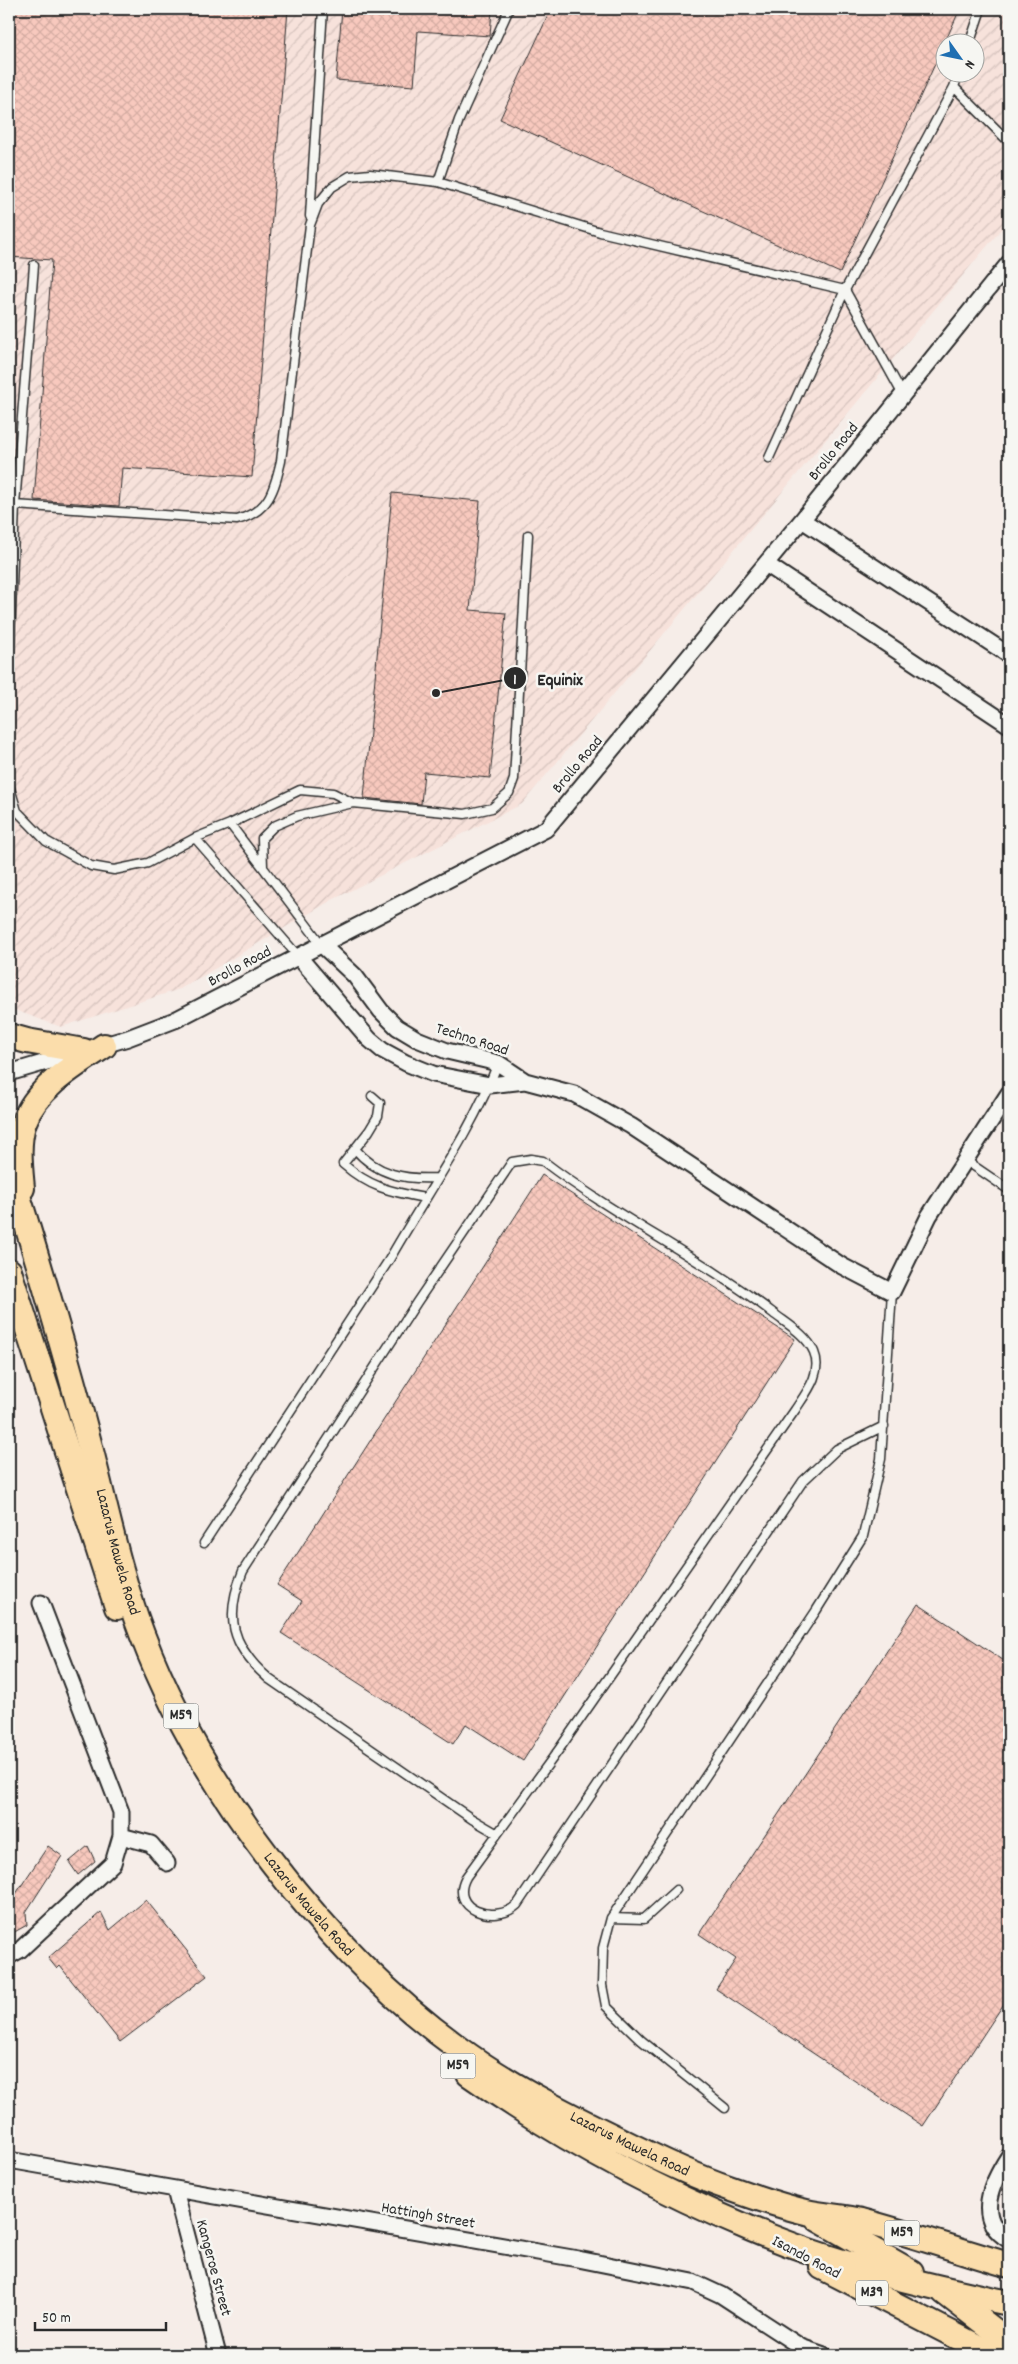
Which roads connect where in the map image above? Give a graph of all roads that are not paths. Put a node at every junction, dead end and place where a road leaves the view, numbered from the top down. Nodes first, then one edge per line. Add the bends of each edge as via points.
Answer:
1 (323, 9) edge
2 (509, 9) edge
3 (981, 9) edge
4 (973, 32) edge
5 (956, 82) edge
6 (954, 87) junction
7 (1009, 142) edge
8 (438, 182) junction
9 (310, 225) junction
10 (1009, 263) edge
11 (34, 265) dead end
12 (845, 290) junction
13 (903, 395) junction
14 (769, 458) dead end
15 (12, 505) edge
16 (802, 520) junction
17 (528, 535) dead end
18 (766, 564) junction
19 (1009, 655) edge
20 (9, 667) edge
21 (1009, 725) edge
22 (9, 785) edge
23 (353, 803) junction
24 (230, 824) junction
25 (195, 838) junction
26 (263, 867) junction
27 (321, 944) junction
28 (298, 956) junction
29 (9, 1036) edge
30 (94, 1048) junction
31 (498, 1064) junction
32 (9, 1073) edge
33 (525, 1080) junction
34 (490, 1084) junction
35 (1009, 1093) edge
36 (372, 1096) dead end
37 (355, 1148) junction
38 (964, 1160) junction
39 (9, 1167) edge
40 (438, 1178) junction
41 (1009, 1190) edge
42 (425, 1198) junction
43 (27, 1226) junction
44 (9, 1271) edge
45 (892, 1292) junction
46 (884, 1426) junction
47 (204, 1543) dead end
48 (41, 1604) dead end
49 (496, 1833) junction
50 (121, 1836) junction
51 (167, 1863) dead end
52 (676, 1890) dead end
53 (611, 1918) junction
54 (9, 1956) edge
55 (725, 2108) dead end
56 (1009, 2156) edge
57 (9, 2160) edge
58 (175, 2190) junction
59 (806, 2212) junction
60 (752, 2230) junction
61 (1009, 2240) edge
62 (1009, 2265) edge
63 (940, 2289) junction
64 (1009, 2303) edge
65 (1009, 2342) edge
66 (218, 2355) edge
67 (824, 2355) edge
68 (993, 2355) edge

1 - 9 lane
2 - 8 lane via 459,120
3 - 4 lane
5 - 6 lane
6 - 7 lane
6 - 12 lane
8 - 9 lane via 370,174 350,176 322,198
8 - 12 lane via 600,232
9 - 15 lane via 281,461 268,501 251,516 237,520
10 - 13 street, Brollo Road
11 - 15 lane
12 - 13 lane
12 - 14 lane
13 - 16 street, Brollo Road
15 - 20 lane
16 - 18 street, Brollo Road
16 - 19 street
17 - 23 lane via 514,779 509,793 492,808 465,814
18 - 21 street
18 - 27 street, Brollo Road via 546,829
22 - 25 lane via 17,811 46,841 91,866 114,870 148,863
23 - 24 lane via 333,793 300,790
23 - 26 lane via 298,816 274,826 262,838
24 - 25 lane
24 - 26 lane
25 - 28 lane
26 - 27 lane
27 - 28 street, Brollo Road
27 - 31 street, Techno Road via 355,976 397,1027 433,1046
28 - 30 street, Brollo Road via 175,1020
28 - 34 street, Techno Road via 382,1050 433,1074
29 - 30 main road via 27,1042
30 - 32 street, Brollo Road
30 - 43 main road via 40,1096 24,1122 20,1160
31 - 33 street, Techno Road
31 - 34 lane
33 - 34 street, Techno Road
33 - 45 street via 574,1094 605,1110 842,1266
34 - 40 lane via 464,1138
35 - 38 street
36 - 37 lane via 380,1103 378,1116
37 - 40 lane via 369,1163 394,1176 416,1180
37 - 42 lane via 343,1164 365,1182 388,1191
38 - 41 lane
38 - 45 street via 929,1216
39 - 43 main road, Lazarus Mawela Road / M59
40 - 42 lane
42 - 47 lane via 390,1260
43 - 59 main road, Lazarus Mawela Road / M59 via 68,1362 117,1557 142,1634 194,1742 234,1809 289,1884 333,1934 402,2003 460,2050 491,2070 546,2104 667,2163 726,2188
44 - 60 main road, Lazarus Mawela Road / M59 via 86,1518 133,1650 201,1785 258,1866 325,1947 400,2020 440,2053 527,2114 607,2161
45 - 46 lane
46 - 49 lane via 837,1449 803,1481 530,1890 512,1910 494,1915 467,1905 461,1886
46 - 53 lane via 881,1459 862,1536 816,1611
48 - 50 street via 122,1812
49 - 49 lane via 250,1663 233,1626 232,1600 243,1571 503,1174 512,1162 531,1159 543,1161 751,1296 804,1337 814,1352 816,1367 811,1386 795,1410 560,1748
50 - 51 street via 151,1844
50 - 54 street via 113,1863 20,1950
52 - 53 lane via 644,1919
53 - 55 lane via 604,1948 602,1985 606,2006 641,2040
56 - 61 street via 995,2177 989,2195 992,2220 997,2230
57 - 58 street, Hattingh Street
58 - 66 street, Kangeroe Street
58 - 67 street, Hattingh Street via 578,2259 693,2282 721,2295 801,2346
59 - 62 main road, Lazarus Mawela Road / M59 via 859,2220
59 - 63 main road, M39
60 - 63 main road, Lazarus Mawela Road / M59 via 848,2264
60 - 68 main road, Isando Road / M39
63 - 64 main road, Lazarus Mawela Road / M59
63 - 65 main road, M39

